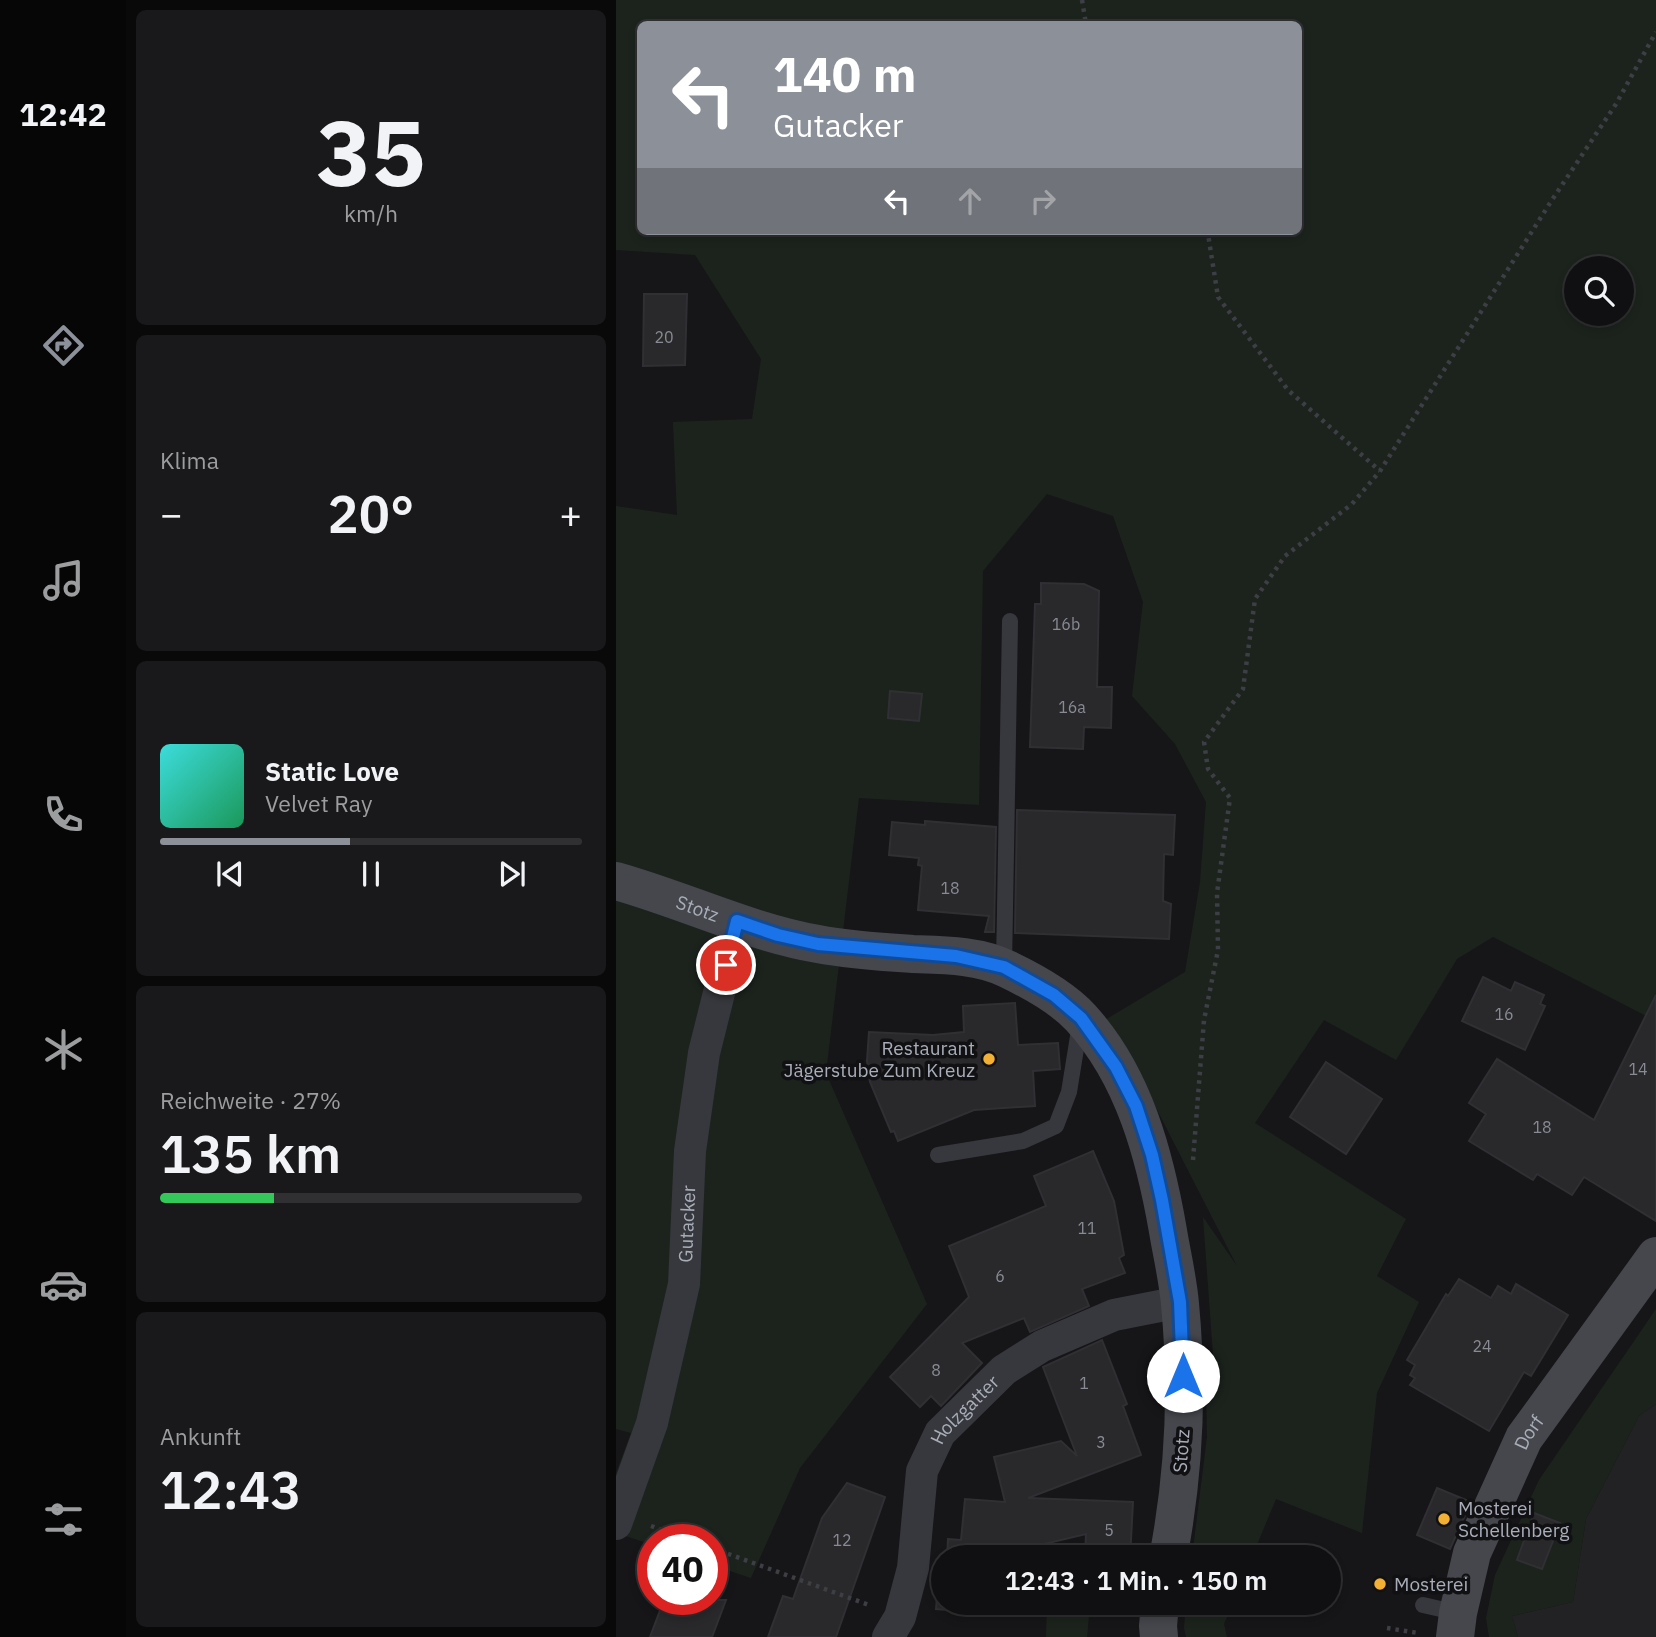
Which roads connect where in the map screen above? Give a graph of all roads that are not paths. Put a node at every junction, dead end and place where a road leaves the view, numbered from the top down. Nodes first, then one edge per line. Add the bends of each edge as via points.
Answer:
1 (1010, 621) dead end
2 (616, 881) edge
3 (737, 921) junction
4 (1004, 967) junction
5 (1081, 1018) junction
6 (938, 1154) dead end
7 (1656, 1256) edge
8 (1180, 1302) junction
9 (618, 1520) edge
10 (1171, 1545) edge
11 (1159, 1615) edge
12 (1440, 1622) edge
13 (884, 1623) edge
14 (1159, 1637) edge

1 - 4 lane
2 - 3 street, Stotz
3 - 4 street, Stotz via 818,944 956,956
3 - 9 street, Gutacker via 704,1053 690,1151 684,1284 652,1423
4 - 5 street, Stotz via 1054,995
5 - 6 lane via 1069,1093 1055,1125 1023,1141
5 - 8 street, Stotz via 1116,1067 1136,1106 1152,1155
7 - 12 street, Dorf via 1524,1438
8 - 10 street, Stotz via 1182,1441
8 - 13 street, Holzgatter via 1114,1315 1042,1346 1004,1370 940,1433 922,1471 913,1568 900,1617
11 - 14 street

